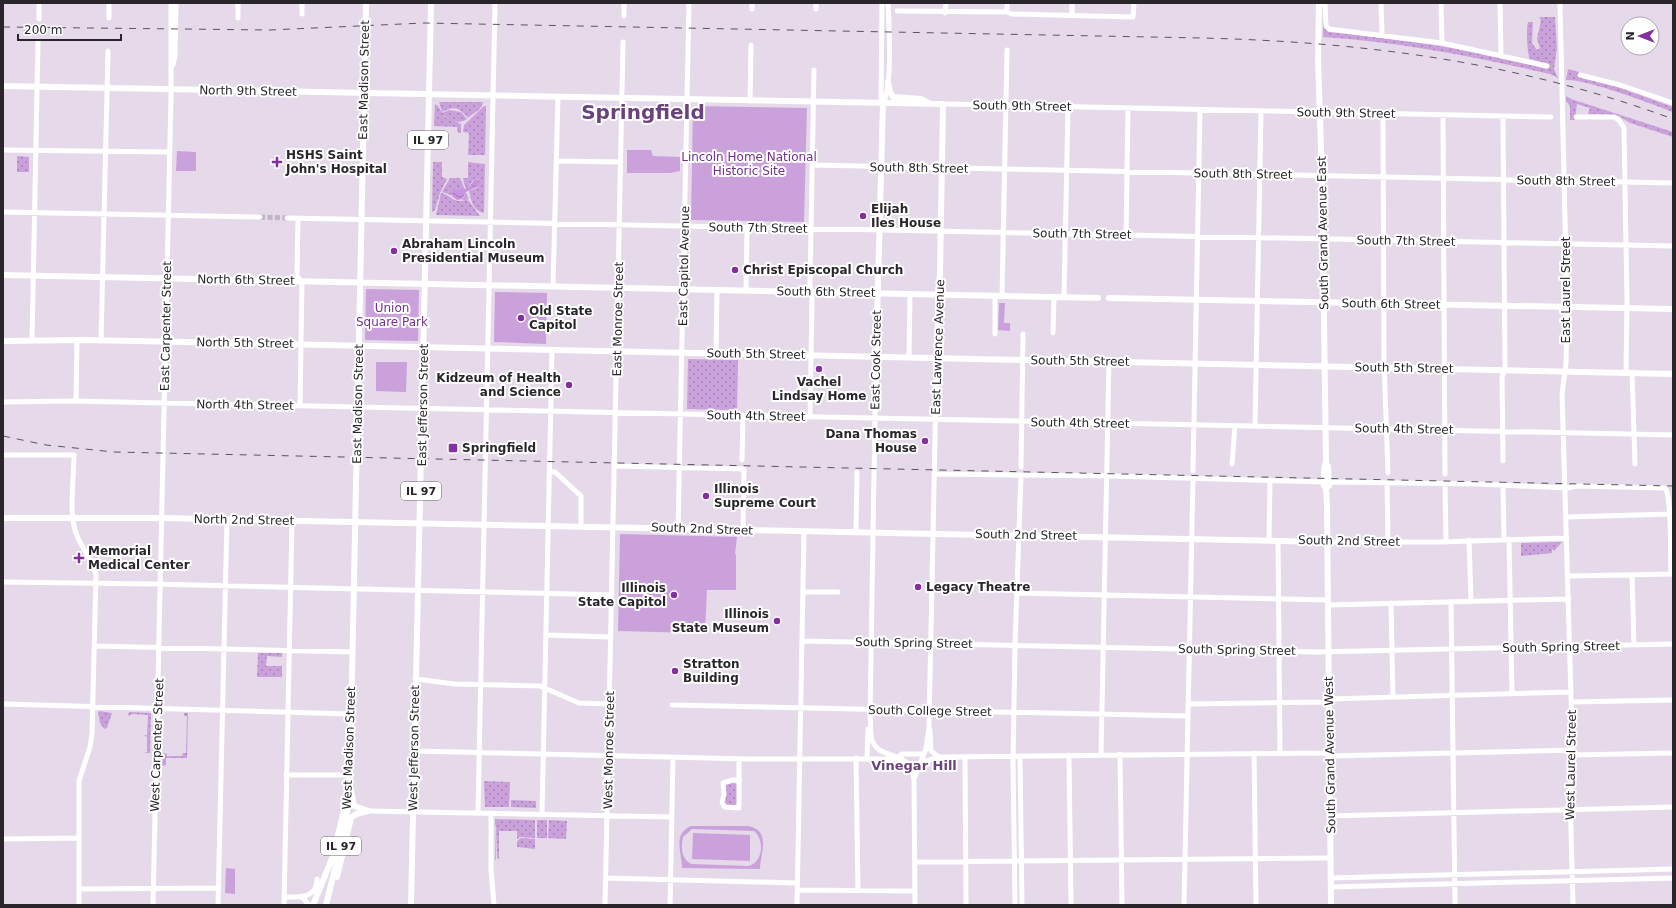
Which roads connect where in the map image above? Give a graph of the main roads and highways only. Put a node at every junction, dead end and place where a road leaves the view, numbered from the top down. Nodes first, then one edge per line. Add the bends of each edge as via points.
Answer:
1 (366, 3) edge
2 (431, 3) edge
3 (1319, 4) edge
4 (888, 82) road end
5 (3, 86) edge
6 (364, 94) junction
7 (429, 95) junction
8 (493, 96) joint
9 (883, 103) junction
10 (931, 104) junction
11 (943, 104) joint
12 (3, 275) edge
13 (360, 283) junction
14 (425, 284) junction
15 (553, 286) joint
16 (878, 293) junction
17 (938, 294) junction
18 (1098, 298) dead end
19 (1109, 298) dead end
20 (1324, 302) junction
21 (1673, 310) edge
22 (3, 341) edge
23 (359, 346) junction
24 (424, 347) junction
25 (488, 348) joint
26 (876, 356) junction
27 (1325, 366) junction
28 (1673, 374) edge
29 (3, 518) edge
30 (355, 522) junction
31 (420, 523) junction
32 (484, 524) joint
33 (1327, 542) junction
34 (354, 589) joint
35 (419, 590) joint
36 (1328, 603) joint
37 (350, 785) junction
38 (313, 905) edge
39 (327, 905) edge
40 (411, 905) edge
41 (1331, 905) edge

1 - 6 main road, East Madison Street
2 - 7 main road, East Jefferson Street
3 - 20 main road, South Grand Avenue East
4 - 10 main road via 893,97 921,99
5 - 6 main road, North 9th Street
6 - 7 main road, North 9th Street
6 - 13 main road, East Madison Street / IL 97
7 - 8 main road, North 9th Street
7 - 14 main road, East Jefferson Street / IL 97
8 - 9 main road, South 9th Street
9 - 10 main road, South 9th Street
9 - 16 main road, East Cook Street
10 - 11 main road, South 9th Street
11 - 17 main road, East Lawrence Avenue
12 - 13 main road, North 6th Street
13 - 14 main road, North 6th Street
13 - 23 main road, East Madison Street / IL 97
14 - 15 main road, North 6th Street
14 - 24 main road, East Jefferson Street / IL 97
15 - 16 main road, South 6th Street
16 - 17 main road, South 6th Street
16 - 26 main road, East Cook Street
17 - 18 main road, South 6th Street
19 - 20 main road, South 6th Street
20 - 21 main road, South 6th Street
20 - 27 main road, South Grand Avenue East
22 - 23 main road, North 5th Street via 77,340
23 - 24 main road, North 5th Street
23 - 30 main road, East Madison Street / IL 97
24 - 25 main road, North 5th Street
24 - 31 main road, East Jefferson Street / IL 97
25 - 26 main road, South 5th Street
26 - 27 main road, South 5th Street
27 - 28 main road, South 5th Street
27 - 33 main road, South Grand Avenue East
29 - 30 main road, North 2nd Street
30 - 31 main road, North 2nd Street
30 - 34 main road, East Madison Street / IL 97
31 - 32 main road, North 2nd Street
31 - 35 main road, East Jefferson Street / IL 97
32 - 33 main road, South 2nd Street
33 - 36 main road, South Grand Avenue East
34 - 37 main road, West Madison Street / IL 97
35 - 40 main road, West Jefferson Street / IL 97
36 - 41 main road, South Grand Avenue West
37 - 38 main road via 346,791 340,832 333,856
37 - 39 main road, West Madison Street / IL 97 via 346,824
37 - 39 main road via 354,806 368,811 356,814 351,820 343,856

